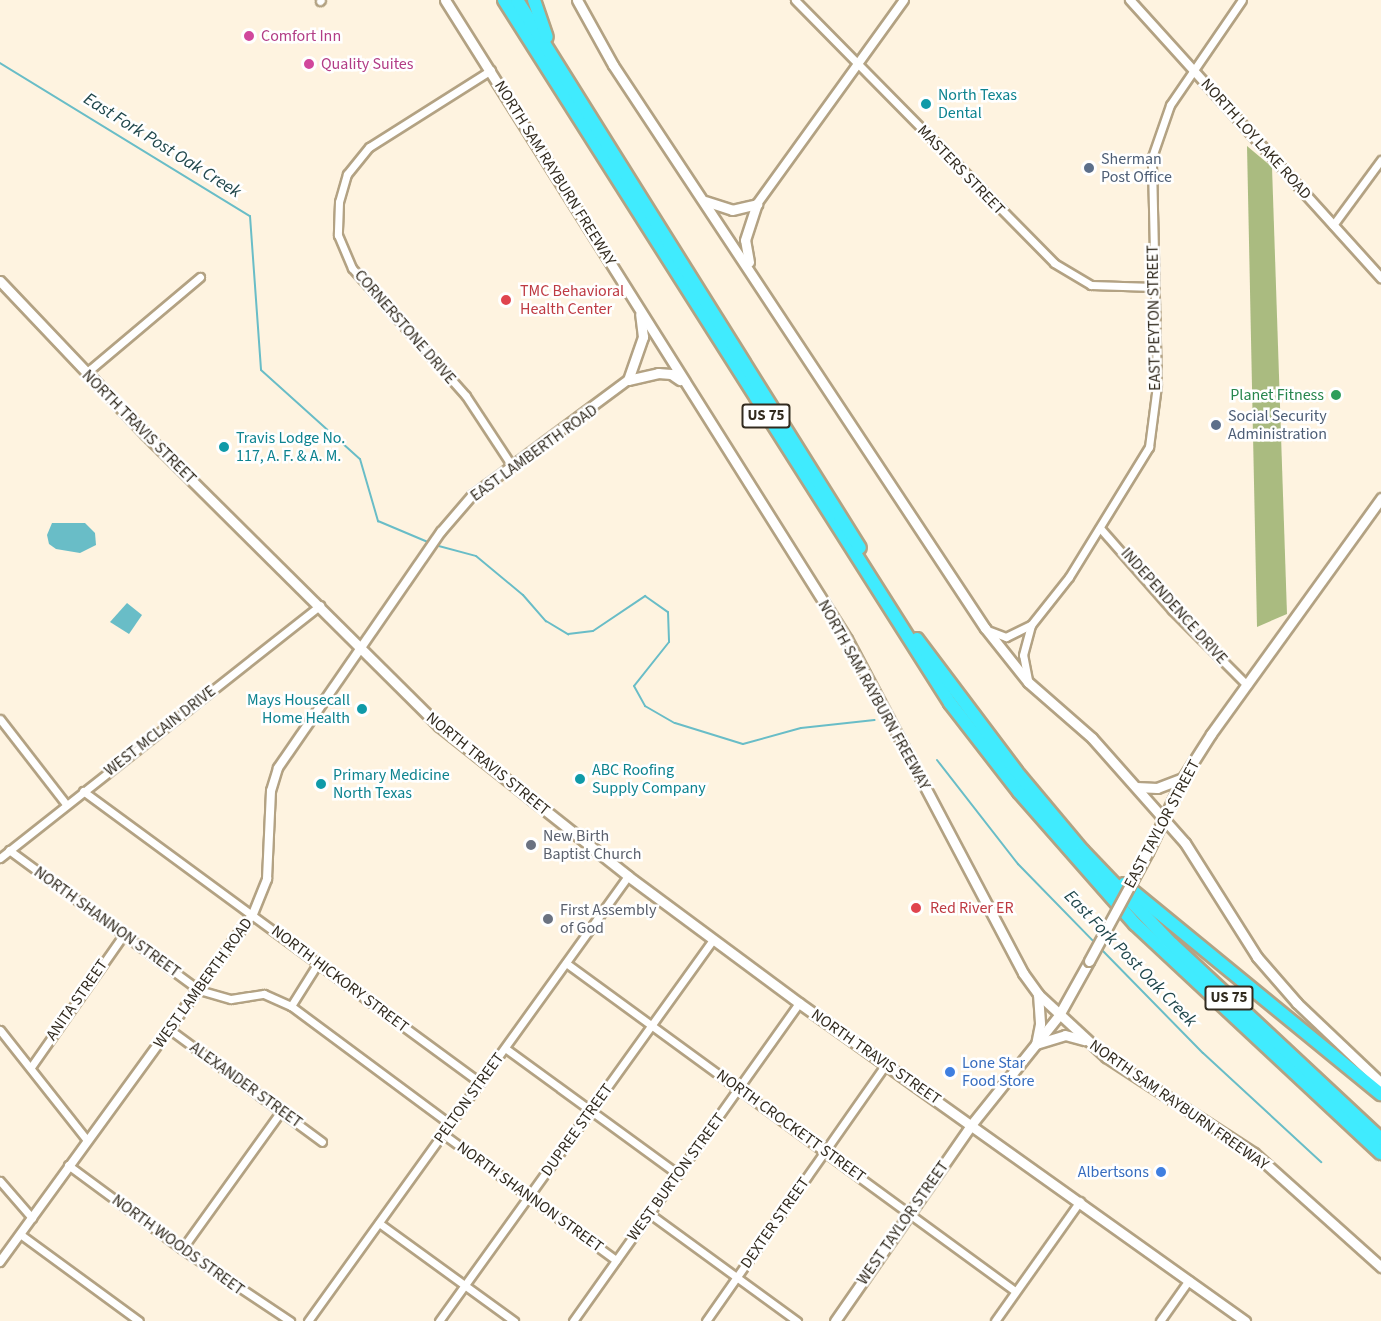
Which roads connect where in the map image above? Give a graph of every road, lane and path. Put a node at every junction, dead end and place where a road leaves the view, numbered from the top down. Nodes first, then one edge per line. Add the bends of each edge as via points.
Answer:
1 (445, 0) edge
2 (504, 0) edge
3 (517, 0) edge
4 (534, 0) edge
5 (577, 0) edge
6 (795, 0) edge
7 (904, 0) edge
8 (1130, 0) edge
9 (1242, 0) edge
10 (554, 58) junction
11 (858, 64) junction
12 (491, 70) junction
13 (1195, 70) junction
14 (1381, 160) edge
15 (704, 200) junction
16 (757, 204) junction
17 (1333, 225) junction
18 (750, 269) junction
19 (200, 277) dead end
20 (1381, 278) edge
21 (0, 281) edge
22 (1154, 287) junction
23 (638, 306) junction
24 (86, 373) junction
25 (628, 380) junction
26 (683, 382) junction
27 (512, 466) junction
28 (1381, 498) edge
29 (1100, 528) junction
30 (320, 605) junction
31 (1031, 625) junction
32 (985, 628) junction
33 (361, 648) junction
34 (1029, 682) junction
35 (1247, 685) junction
36 (0, 719) edge
37 (1183, 778) junction
38 (1136, 788) junction
39 (82, 791) junction
40 (66, 804) junction
41 (1166, 821) junction
42 (9, 850) junction
43 (1083, 851) junction
44 (0, 858) edge
45 (628, 876) junction
46 (253, 914) junction
47 (124, 933) junction
48 (713, 939) junction
49 (318, 963) junction
50 (566, 963) junction
51 (199, 990) junction
52 (1038, 994) junction
53 (799, 1003) junction
54 (291, 1006) junction
55 (1059, 1016) junction
56 (652, 1026) junction
57 (170, 1029) junction
58 (0, 1030) edge
59 (1086, 1041) junction
60 (1036, 1044) junction
61 (505, 1048) junction
62 (885, 1065) junction
63 (31, 1067) junction
64 (480, 1083) junction
65 (1381, 1083) edge
66 (739, 1089) junction
67 (1381, 1094) edge
68 (282, 1110) junction
69 (591, 1112) junction
70 (450, 1124) junction
71 (971, 1125) junction
72 (443, 1134) junction
73 (1381, 1139) edge
74 (87, 1140) junction
75 (322, 1142) dead end
76 (826, 1150) junction
77 (1381, 1153) edge
78 (68, 1165) junction
79 (678, 1174) junction
80 (0, 1181) edge
81 (529, 1197) junction
82 (1080, 1201) junction
83 (911, 1213) junction
84 (650, 1214) junction
85 (32, 1218) junction
86 (379, 1222) junction
87 (20, 1234) junction
88 (182, 1250) junction
89 (616, 1260) junction
90 (0, 1262) edge
91 (1381, 1267) edge
92 (737, 1278) junction
93 (1189, 1280) junction
94 (465, 1285) junction
95 (1016, 1291) junction
96 (139, 1321) edge
97 (290, 1321) edge
98 (308, 1321) edge
99 (439, 1321) edge
100 (514, 1321) edge
101 (573, 1321) edge
102 (706, 1321) edge
103 (797, 1321) edge
104 (835, 1321) edge
105 (995, 1321) edge
106 (1160, 1321) edge
107 (1245, 1321) edge

1 - 12 main road, NORTH SAM RAYBURN FREEWAY
2 - 77 highway, US 75 via 950,704 1018,792 1135,924
3 - 10 highway, US 75
4 - 10 highway
5 - 15 main road via 613,65
6 - 11 street, MASTERS STREET
7 - 11 street
8 - 13 street, NORTH LOY LAKE ROAD
9 - 13 street, EAST PEYTON STREET
10 - 43 highway, US 75 via 905,622 1009,762
11 - 16 street
11 - 22 street, MASTERS STREET via 1054,263 1091,285
12 - 23 main road, NORTH SAM RAYBURN FREEWAY
12 - 27 street, CORNERSTONE DRIVE via 369,147 348,174 339,202 338,236 352,268 466,396
13 - 17 street, NORTH LOY LAKE ROAD
13 - 22 street, EAST PEYTON STREET via 1170,105 1152,157
14 - 17 street
15 - 16 main road via 732,210
15 - 18 main road
16 - 18 main road via 745,240
17 - 20 street, NORTH LOY LAKE ROAD
18 - 32 main road via 796,345
19 - 24 street
21 - 24 main road, NORTH TRAVIS STREET
22 - 29 street, EAST PEYTON STREET via 1155,421 1149,447
23 - 25 main road via 643,337
23 - 26 main road, NORTH SAM RAYBURN FREEWAY
24 - 30 main road, NORTH TRAVIS STREET
25 - 26 main road via 658,373 671,374
25 - 27 street, EAST LAMBERTH ROAD via 604,402
26 - 52 main road, NORTH SAM RAYBURN FREEWAY via 847,639 1023,974
27 - 33 street, EAST LAMBERTH ROAD via 472,496 441,532
28 - 35 main road, EAST TAYLOR STREET
29 - 31 street, EAST PEYTON STREET via 1069,578
29 - 35 street, INDEPENDENCE DRIVE via 1172,610
30 - 33 main road, NORTH TRAVIS STREET
30 - 39 street, WEST MCLAIN DRIVE
31 - 32 street, EAST PEYTON STREET via 1006,637
31 - 34 street, EAST PEYTON STREET via 1023,655
32 - 34 main road
33 - 45 main road, NORTH TRAVIS STREET via 439,726
33 - 46 street, WEST LAMBERTH ROAD via 278,768 271,791 267,879
34 - 38 main road via 1092,738
35 - 37 main road, EAST TAYLOR STREET
36 - 40 street
37 - 38 main road via 1157,788
37 - 41 main road, EAST TAYLOR STREET
38 - 41 main road
39 - 40 street, WEST MCLAIN DRIVE
39 - 46 street, NORTH HICKORY STREET
40 - 42 street, WEST MCLAIN DRIVE
41 - 55 main road, EAST TAYLOR STREET, bridge
41 - 65 main road via 1195,857 1257,957 1297,1003
42 - 44 street, WEST MCLAIN DRIVE
42 - 47 street, NORTH SHANNON STREET
43 - 67 highway
43 - 73 highway, US 75 via 1172,944
45 - 48 main road, NORTH TRAVIS STREET
45 - 50 street, PELTON STREET
46 - 49 street, NORTH HICKORY STREET
46 - 51 street, WEST LAMBERTH ROAD
47 - 51 street, NORTH SHANNON STREET
47 - 63 street, ANITA STREET
48 - 53 main road, NORTH TRAVIS STREET
48 - 56 street, DUPREE STREET
49 - 54 street
49 - 64 street, NORTH HICKORY STREET
50 - 56 street, NORTH CROCKETT STREET
50 - 61 street, PELTON STREET
51 - 54 street, NORTH SHANNON STREET via 231,999 264,994
51 - 57 street, WEST LAMBERTH ROAD
52 - 55 main road, NORTH SAM RAYBURN FREEWAY
52 - 60 main road via 1040,1024
53 - 62 main road, NORTH TRAVIS STREET
53 - 66 street, WEST BURTON STREET
54 - 70 street, NORTH SHANNON STREET
55 - 59 main road, NORTH SAM RAYBURN FREEWAY
55 - 60 main road, EAST TAYLOR STREET
56 - 66 street, NORTH CROCKETT STREET
56 - 69 street, DUPREE STREET
57 - 68 street, ALEXANDER STREET
57 - 74 street, WEST LAMBERTH ROAD
58 - 63 street
59 - 60 main road via 1065,1035
59 - 91 main road, NORTH SAM RAYBURN FREEWAY via 1159,1095 1254,1153
60 - 71 main road, EAST TAYLOR STREET
61 - 64 street, PELTON STREET
61 - 69 street
62 - 71 main road, NORTH TRAVIS STREET
62 - 76 street, DEXTER STREET
63 - 74 street
64 - 70 street, PELTON STREET
66 - 76 street, NORTH CROCKETT STREET
66 - 79 street, WEST BURTON STREET
68 - 75 street, ALEXANDER STREET
68 - 88 street
69 - 79 street
69 - 81 street, DUPREE STREET
70 - 72 street, PELTON STREET
71 - 82 main road, NORTH TRAVIS STREET
71 - 83 main road, WEST TAYLOR STREET
72 - 81 street, NORTH SHANNON STREET
72 - 86 street, PELTON STREET
74 - 78 street, WEST LAMBERTH ROAD
76 - 83 street, NORTH CROCKETT STREET
76 - 92 street, DEXTER STREET
78 - 85 street, WEST LAMBERTH ROAD
78 - 88 street, NORTH WOODS STREET
79 - 84 street, WEST BURTON STREET
80 - 85 street
81 - 89 street, NORTH SHANNON STREET
81 - 94 street, DUPREE STREET
82 - 93 main road, NORTH TRAVIS STREET
82 - 95 street
83 - 95 street, NORTH CROCKETT STREET
83 - 104 main road, WEST TAYLOR STREET
84 - 89 street, WEST BURTON STREET
84 - 92 street
85 - 87 street, WEST LAMBERTH ROAD
86 - 94 street
86 - 98 street, PELTON STREET
87 - 90 street, WEST LAMBERTH ROAD
87 - 96 street
88 - 97 street, NORTH WOODS STREET
89 - 101 street, WEST BURTON STREET
92 - 102 street, DEXTER STREET
92 - 103 street
93 - 106 street
93 - 107 main road, NORTH TRAVIS STREET
94 - 99 street, DUPREE STREET
94 - 100 street
95 - 105 street

